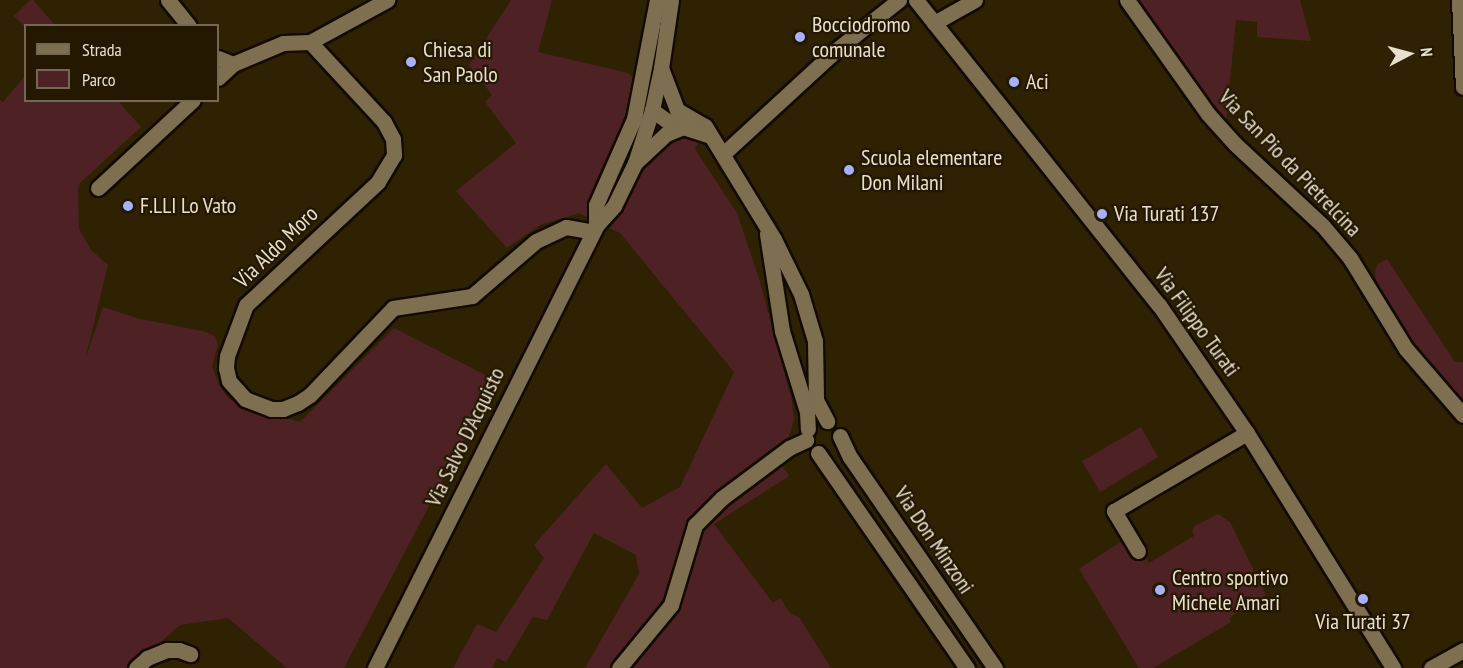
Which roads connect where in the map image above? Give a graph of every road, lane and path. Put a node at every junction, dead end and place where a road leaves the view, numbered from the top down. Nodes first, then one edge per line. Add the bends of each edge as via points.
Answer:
1 (168, 0) edge
2 (387, 0) edge
3 (657, 0) edge
4 (671, 0) edge
5 (899, 0) edge
6 (916, 0) edge
7 (975, 0) edge
8 (1127, 0) edge
9 (1459, 0) edge
10 (934, 23) junction
11 (187, 24) edge
12 (310, 42) junction
13 (219, 58) edge
14 (233, 63) junction
15 (661, 68) junction
16 (219, 77) edge
17 (1463, 87) edge
18 (191, 102) edge
19 (644, 109) junction
20 (677, 110) junction
21 (683, 127) junction
22 (710, 136) junction
23 (723, 154) junction
24 (635, 163) junction
25 (98, 188) dead end
26 (766, 225) junction
27 (594, 229) junction
28 (1463, 415) edge
29 (827, 421) junction
30 (1247, 433) junction
31 (807, 435) junction
32 (840, 436) junction
33 (818, 453) junction
34 (1138, 551) dead end
35 (1463, 650) edge
36 (190, 654) dead end
37 (136, 668) edge
38 (375, 668) edge
39 (619, 668) edge
40 (967, 668) edge
41 (995, 668) edge
42 (1393, 668) edge
43 (1431, 668) edge

1 - 11 street
2 - 12 street
3 - 19 street, Via Salvo D'Acquisto
4 - 15 street, Via Salvo D'Acquisto
5 - 23 street via 835,51
6 - 10 street, Via Filippo Turati
7 - 10 street
8 - 28 street, Via San Pio da Pietrelcina via 1208,114 1323,226 1350,258 1406,349
9 - 17 street
10 - 30 street, Via Filippo Turati via 1160,305
12 - 14 street via 283,44
12 - 27 street, Via Aldo Moro via 384,122 393,139 394,154 378,182 246,304 226,369 229,381 245,399 271,409 298,403 393,308 472,296 536,242 566,227
13 - 14 street
14 - 16 street
15 - 19 street, Via Salvo D'Acquisto
15 - 20 street
18 - 25 street
19 - 20 street
19 - 21 street
19 - 24 street, Via Salvo D'Acquisto
19 - 27 street, Via Salvo D'Acquisto via 596,205
20 - 22 street, Via Don Minzoni via 705,126
21 - 22 street
21 - 24 street via 666,134
22 - 23 street, Via Don Minzoni
23 - 26 street, Via Don Minzoni
24 - 27 street, Via Salvo D'Acquisto via 614,206
26 - 29 street, Via Don Minzoni via 801,294 815,341 816,400
26 - 31 street, Via Don Minzoni via 782,331 807,412
27 - 38 street, Via Salvo D'Acquisto
29 - 31 street via 816,421
29 - 32 street, Via Don Minzoni via 835,425
30 - 34 street via 1114,511
30 - 42 street, Via Filippo Turati
31 - 33 street, Via Don Minzoni via 809,446
31 - 39 street via 722,498 695,525 671,605
32 - 33 street via 831,452
32 - 41 street, Via Don Minzoni via 850,457
33 - 40 street, Via Don Minzoni
35 - 43 street
36 - 37 street via 167,650 147,658

